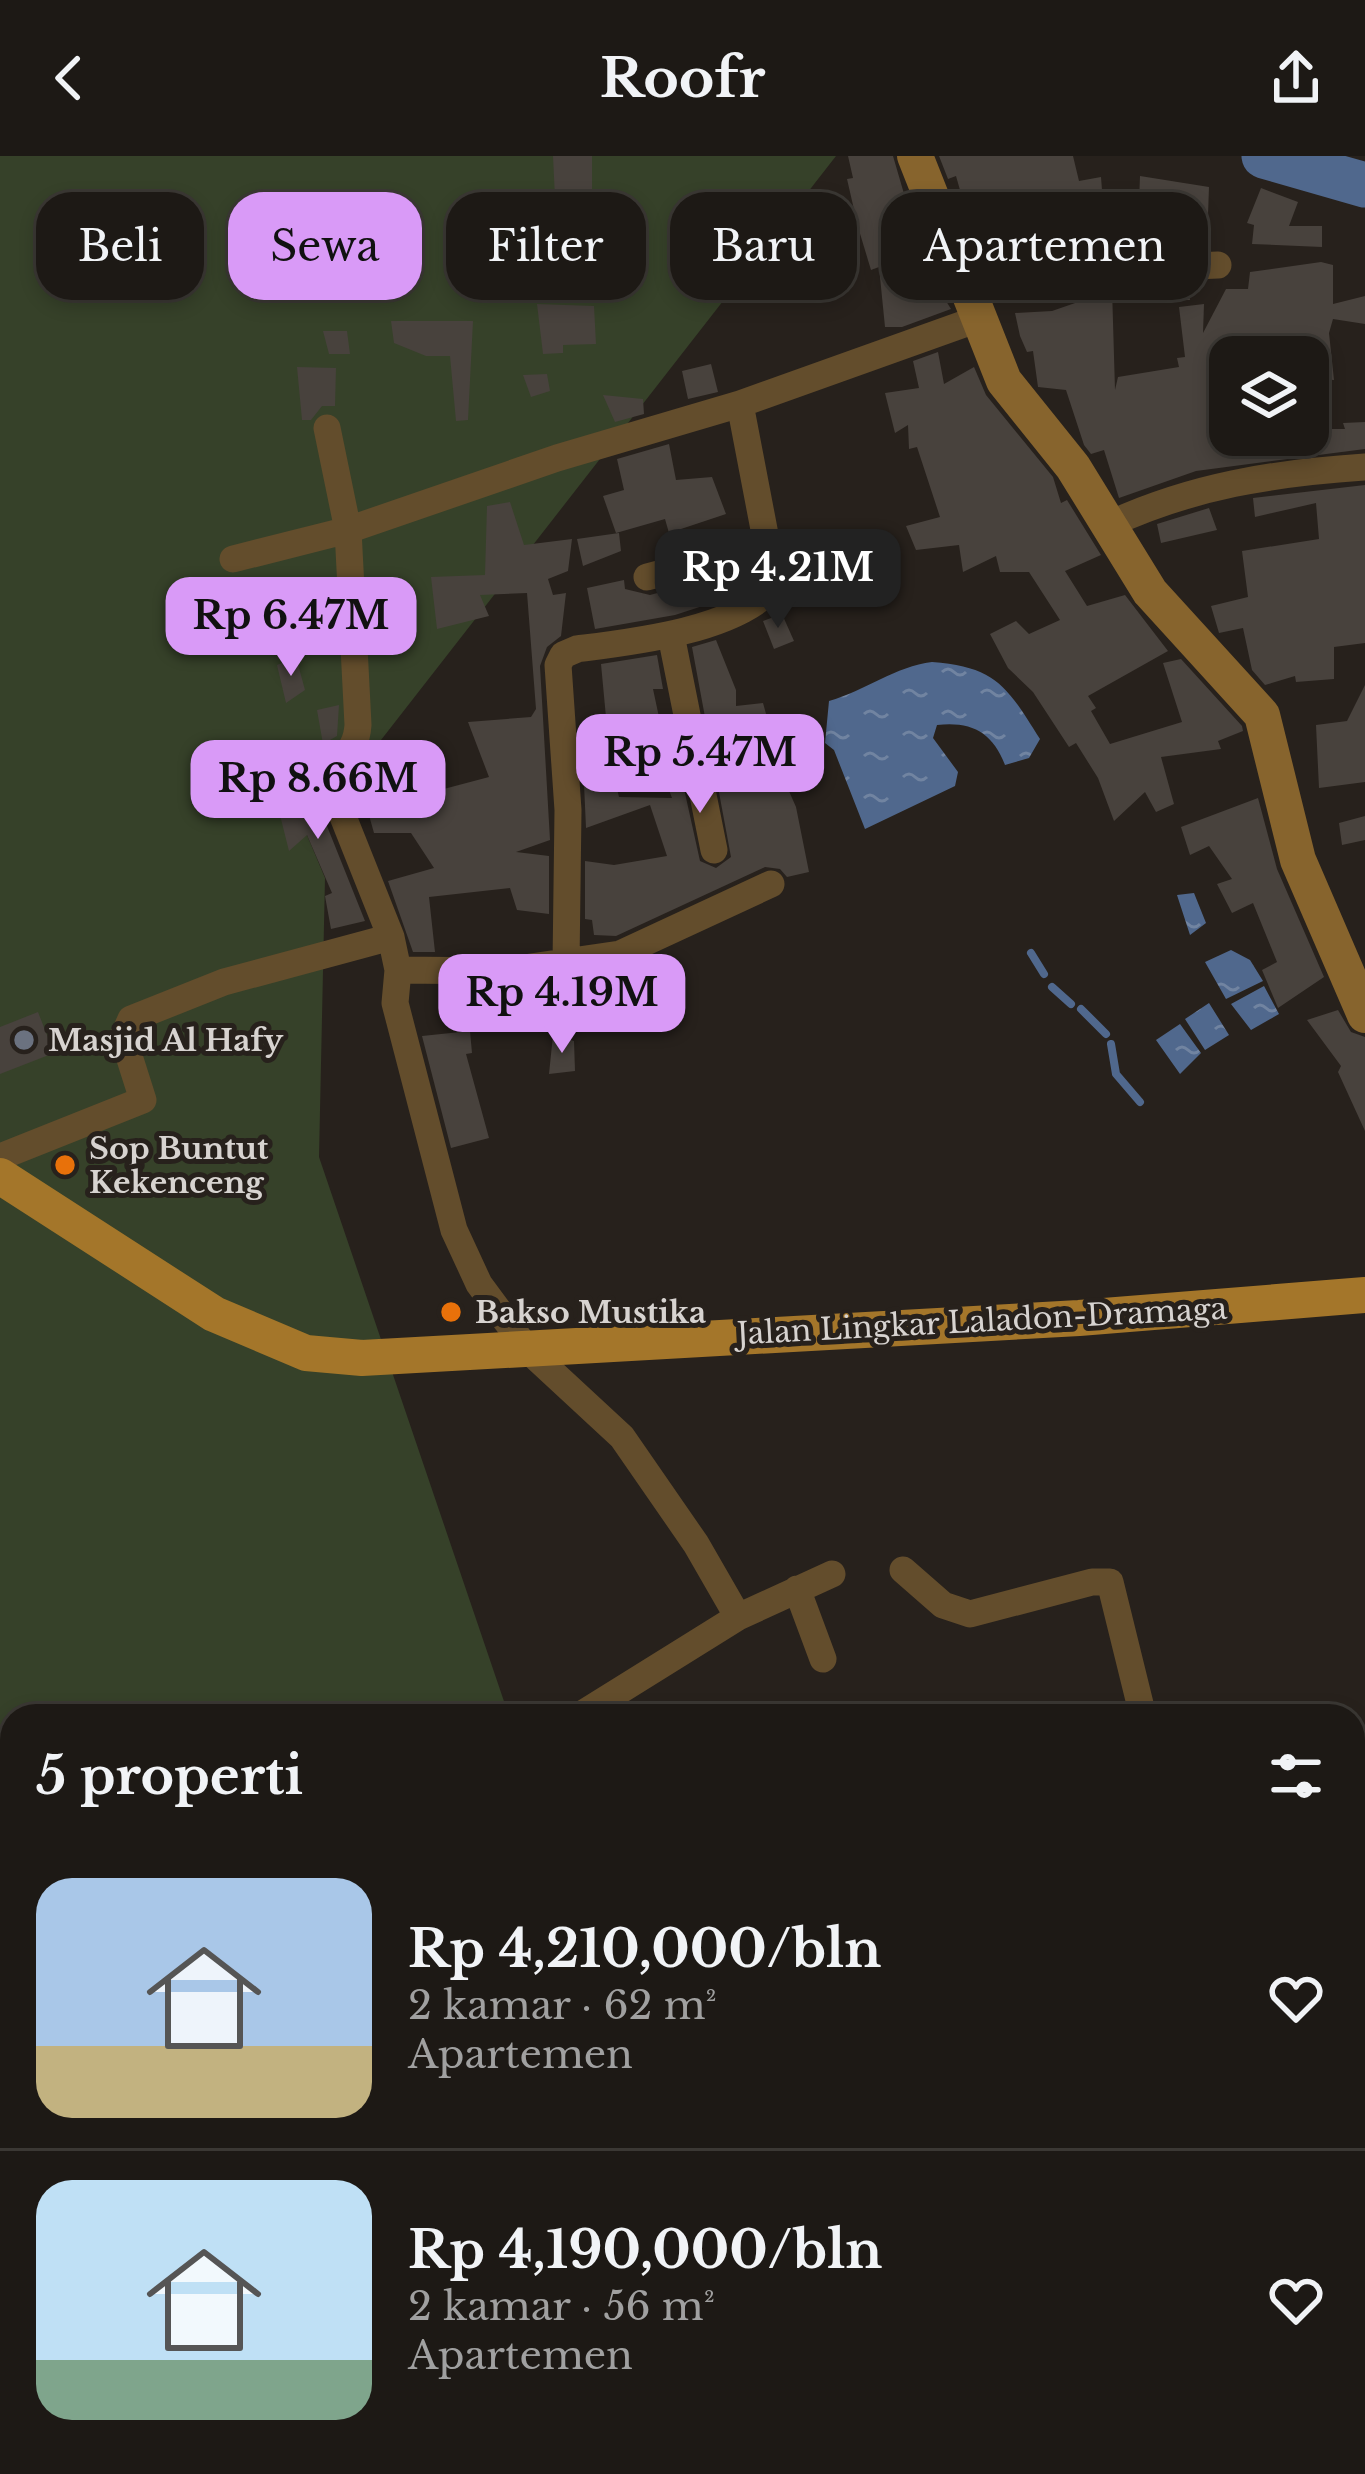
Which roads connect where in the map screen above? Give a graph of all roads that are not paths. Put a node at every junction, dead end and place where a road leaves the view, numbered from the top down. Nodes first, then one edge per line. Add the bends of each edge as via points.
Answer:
1 (915, 156) edge
2 (929, 192) edge
3 (1208, 265) edge
4 (1218, 265) dead end
5 (969, 300) edge
6 (975, 320) junction
7 (740, 404) junction
8 (327, 428) dead end
9 (1365, 467) edge
10 (1108, 525) junction
11 (348, 530) junction
12 (767, 545) junction
13 (233, 560) dead end
14 (647, 577) dead end
15 (671, 635) junction
16 (714, 850) dead end
17 (771, 884) dead end
18 (391, 937) junction
19 (566, 964) junction
20 (398, 970) junction
21 (1365, 1015) edge
22 (0, 1157) edge
23 (0, 1176) edge
24 (1365, 1295) edge
25 (527, 1348) junction
26 (903, 1570) dead end
27 (832, 1574) dead end
28 (797, 1589) junction
29 (738, 1618) junction
30 (824, 1659) dead end
31 (598, 1704) edge
32 (1140, 1704) edge

1 - 2 street
3 - 4 street
5 - 6 street
6 - 7 street
6 - 10 street via 1004,381
7 - 11 street
7 - 12 street
8 - 11 street
9 - 10 street via 1222,484
10 - 21 street via 1170,618 1262,715 1298,860
11 - 13 street
11 - 18 street via 357,734 330,784
12 - 14 street
12 - 15 street via 771,582 763,598
15 - 16 street
15 - 19 street via 577,649 560,659
17 - 19 street via 632,950
18 - 20 street
18 - 22 street via 224,982 131,1019 123,1037 143,1100
19 - 20 street
20 - 25 street via 398,1028 454,1230 479,1284
23 - 25 main road, Jalan Lingkar Laladon-Dramaga via 165,1287 306,1353 362,1358
24 - 25 main road, Jalan Lingkar Laladon-Dramaga
25 - 29 street via 622,1437
26 - 32 street via 943,1605 970,1614 1110,1582
27 - 28 street
28 - 29 street
28 - 30 street
29 - 31 street

